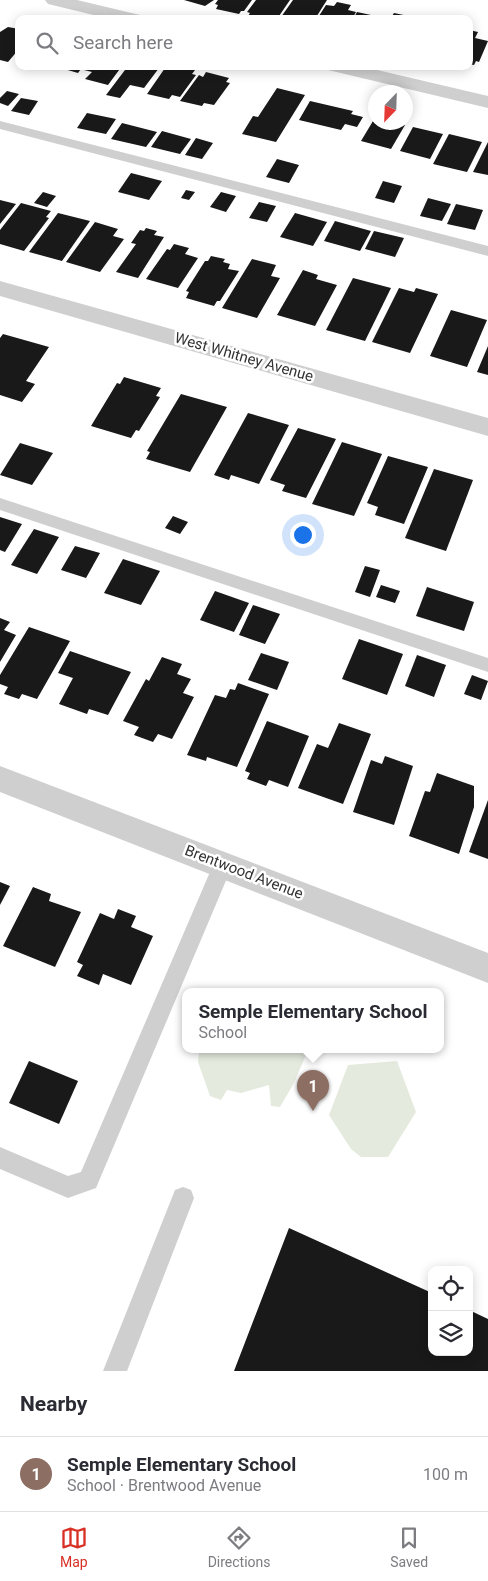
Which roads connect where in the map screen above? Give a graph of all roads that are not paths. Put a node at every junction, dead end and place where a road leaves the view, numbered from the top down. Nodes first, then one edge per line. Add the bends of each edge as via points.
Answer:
1 (54, 0) edge
2 (117, 15) edge
3 (352, 70) edge
4 (488, 102) edge
5 (0, 125) edge
6 (488, 251) edge
7 (0, 288) edge
8 (488, 427) edge
9 (0, 504) edge
10 (488, 666) edge
11 (0, 779) edge
12 (223, 864) junction
13 (488, 968) edge
14 (0, 1158) edge
15 (182, 1198) dead end
16 (116, 1371) edge

1 - 2 street
3 - 4 street
5 - 6 lane
7 - 8 street, West Whitney Avenue
9 - 10 lane
11 - 12 street, Brentwood Avenue
12 - 13 street, Brentwood Avenue
12 - 14 lane via 88,1180 68,1187
15 - 16 lane

